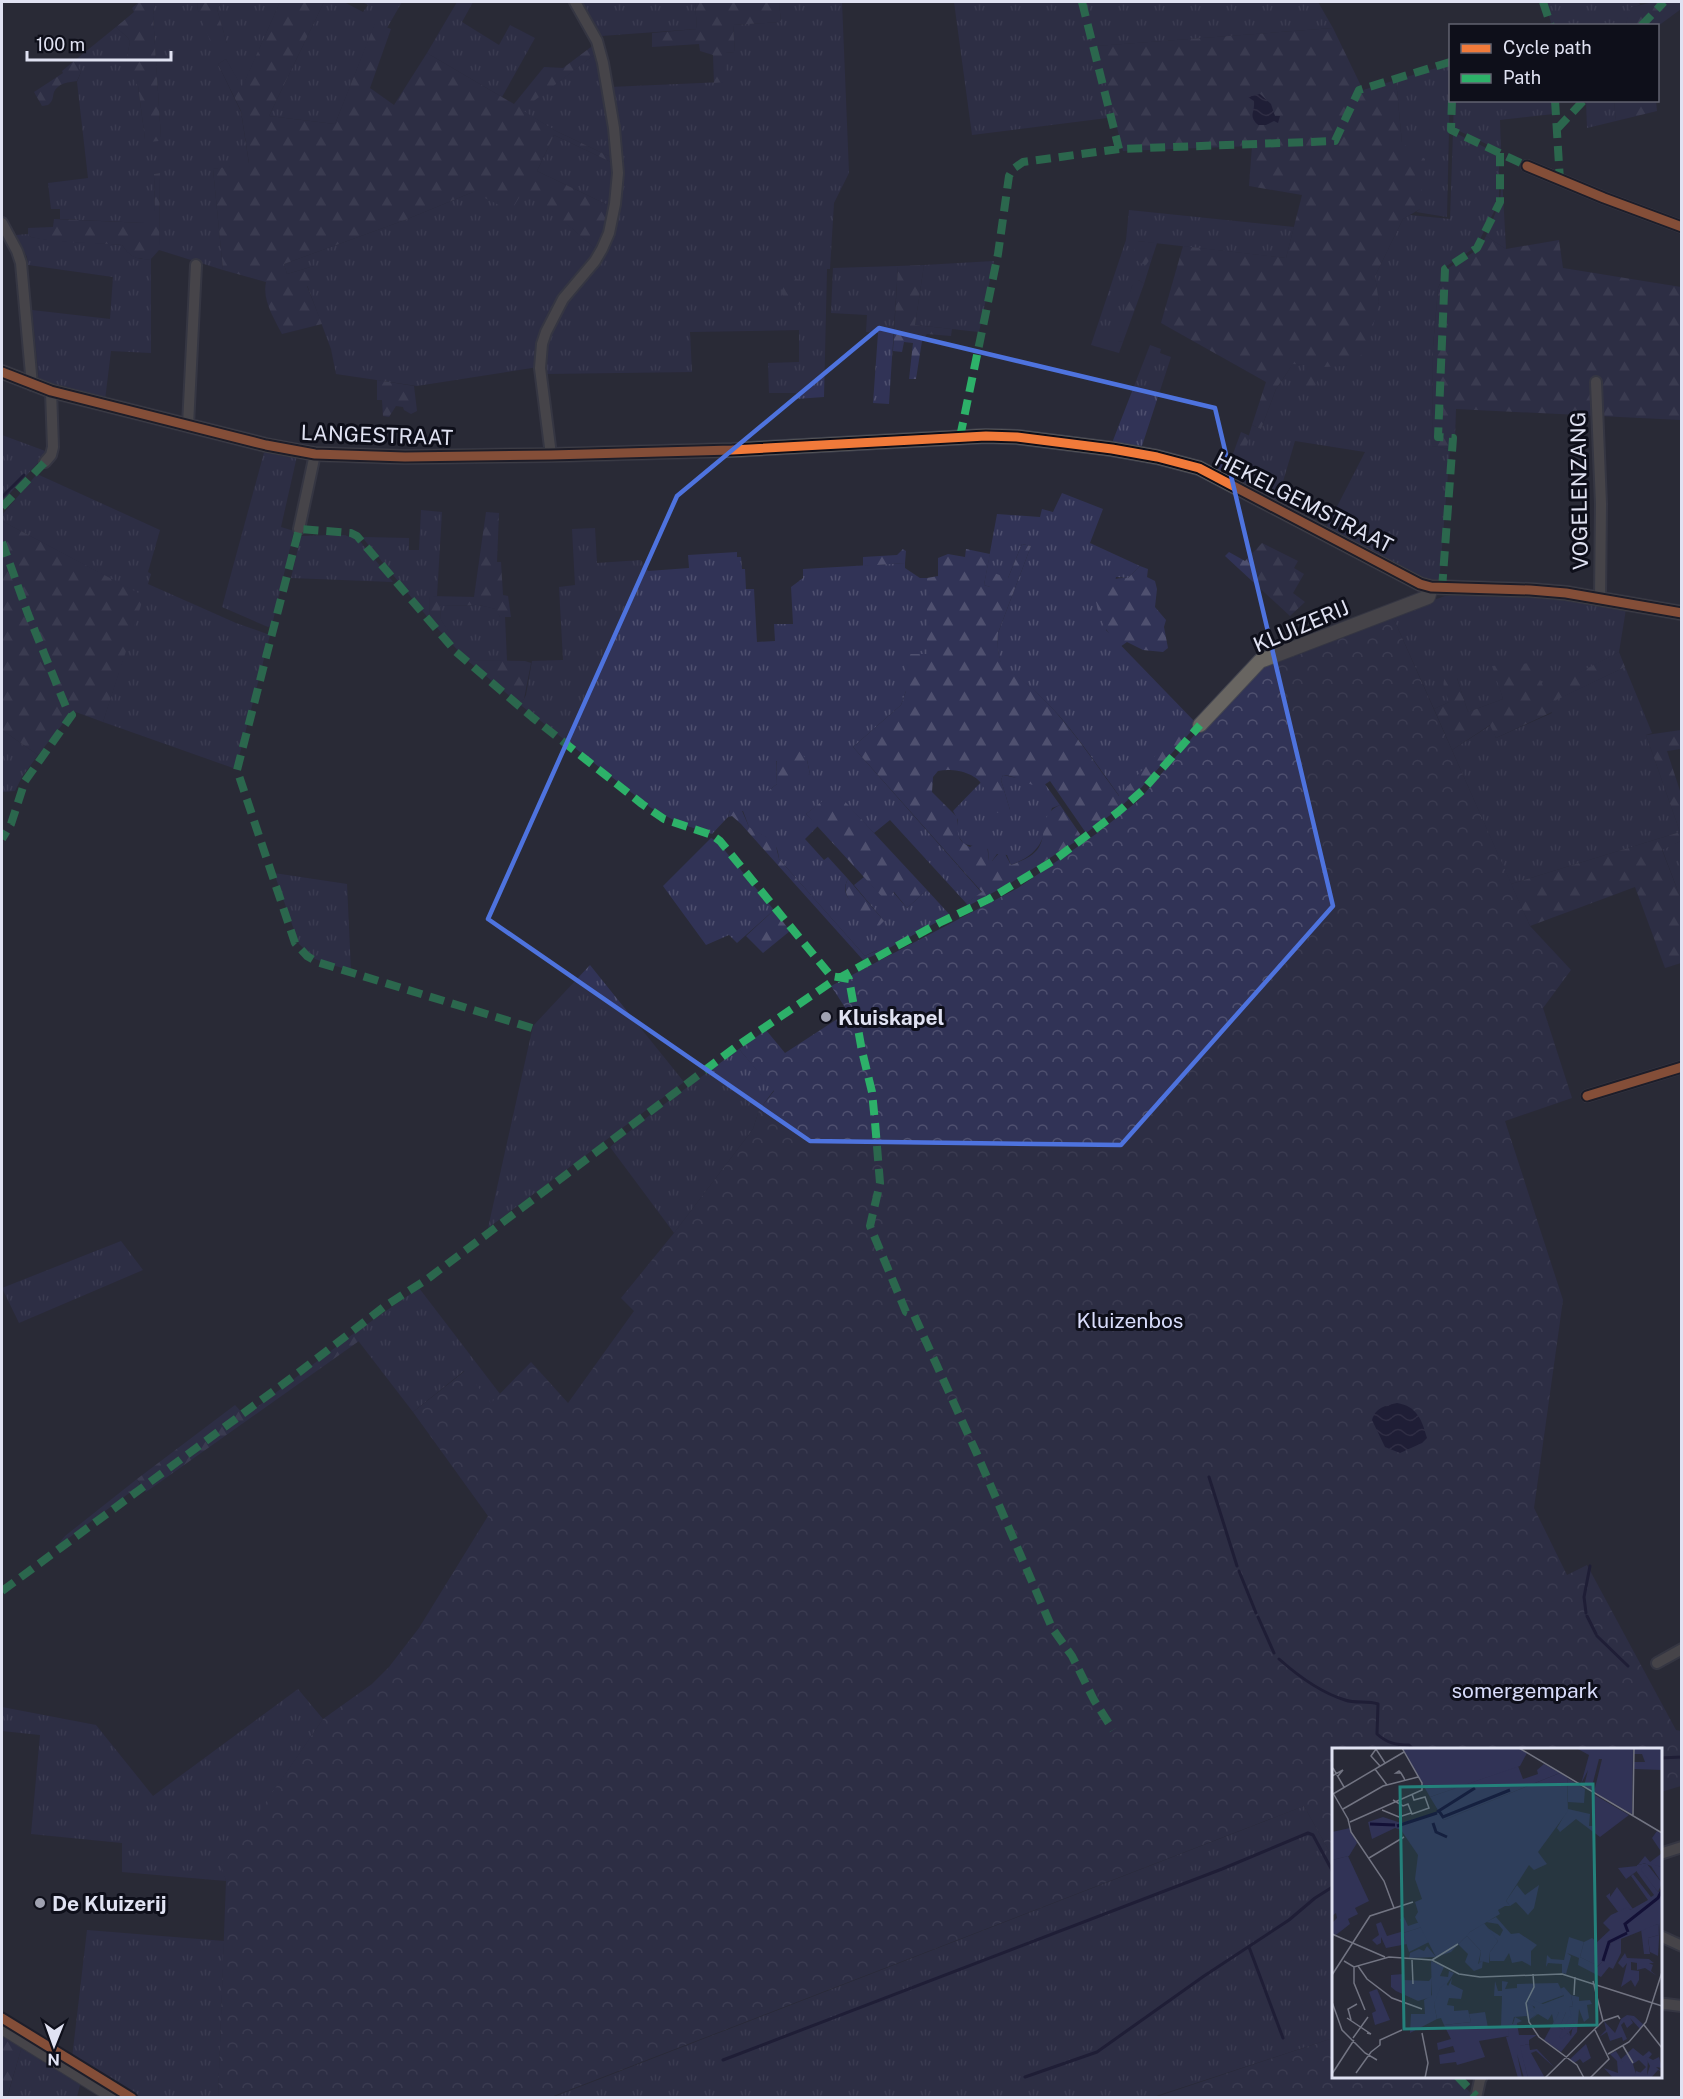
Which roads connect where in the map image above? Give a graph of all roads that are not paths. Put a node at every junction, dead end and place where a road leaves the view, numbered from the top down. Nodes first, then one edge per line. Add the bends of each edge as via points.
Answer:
1 (575, 2) edge
2 (1527, 166) dead end
3 (2, 223) edge
4 (1682, 227) edge
5 (196, 265) dead end
6 (2, 372) edge
7 (1596, 382) dead end
8 (33, 385) junction
9 (51, 391) junction
10 (188, 425) junction
11 (726, 450) joint
12 (315, 454) junction
13 (551, 455) junction
14 (45, 462) dead end
15 (299, 529) dead end
16 (1431, 587) junction
17 (1600, 599) junction
18 (1682, 613) edge
19 (1200, 725) dead end
20 (1682, 1067) edge
21 (1587, 1096) dead end
22 (1682, 1649) edge
23 (1657, 1663) dead end
24 (1682, 1847) edge
25 (1662, 1853) edge
26 (1662, 1937) edge
27 (1682, 1946) edge
28 (1662, 2005) edge
29 (1682, 2006) edge
30 (2, 2027) edge
31 (1481, 2078) edge
32 (116, 2097) edge
33 (1476, 2097) edge

1 - 13 street via 597,41 603,63 618,173 609,233 602,249 563,299 542,344 540,368
2 - 4 street
3 - 8 street via 21,262
5 - 10 street
6 - 8 street, LANGESTRAAT
7 - 17 street, VOGELENZANG
8 - 9 street, LANGESTRAAT
9 - 10 street, LANGESTRAAT
9 - 14 street via 53,447
10 - 12 street, LANGESTRAAT
11 - 13 street, LANGESTRAAT
11 - 16 street, HEKELGEMSTRAAT via 986,436 1157,457 1199,468
12 - 13 street, LANGESTRAAT
12 - 15 street
16 - 17 street, HEKELGEMSTRAAT via 1530,590
16 - 19 street, KLUIZERIJ via 1428,597 1260,661
17 - 18 street, HEKELGEMSTRAAT
20 - 21 street
22 - 23 street
24 - 25 street
26 - 27 street
28 - 29 street
30 - 32 street
31 - 33 street

